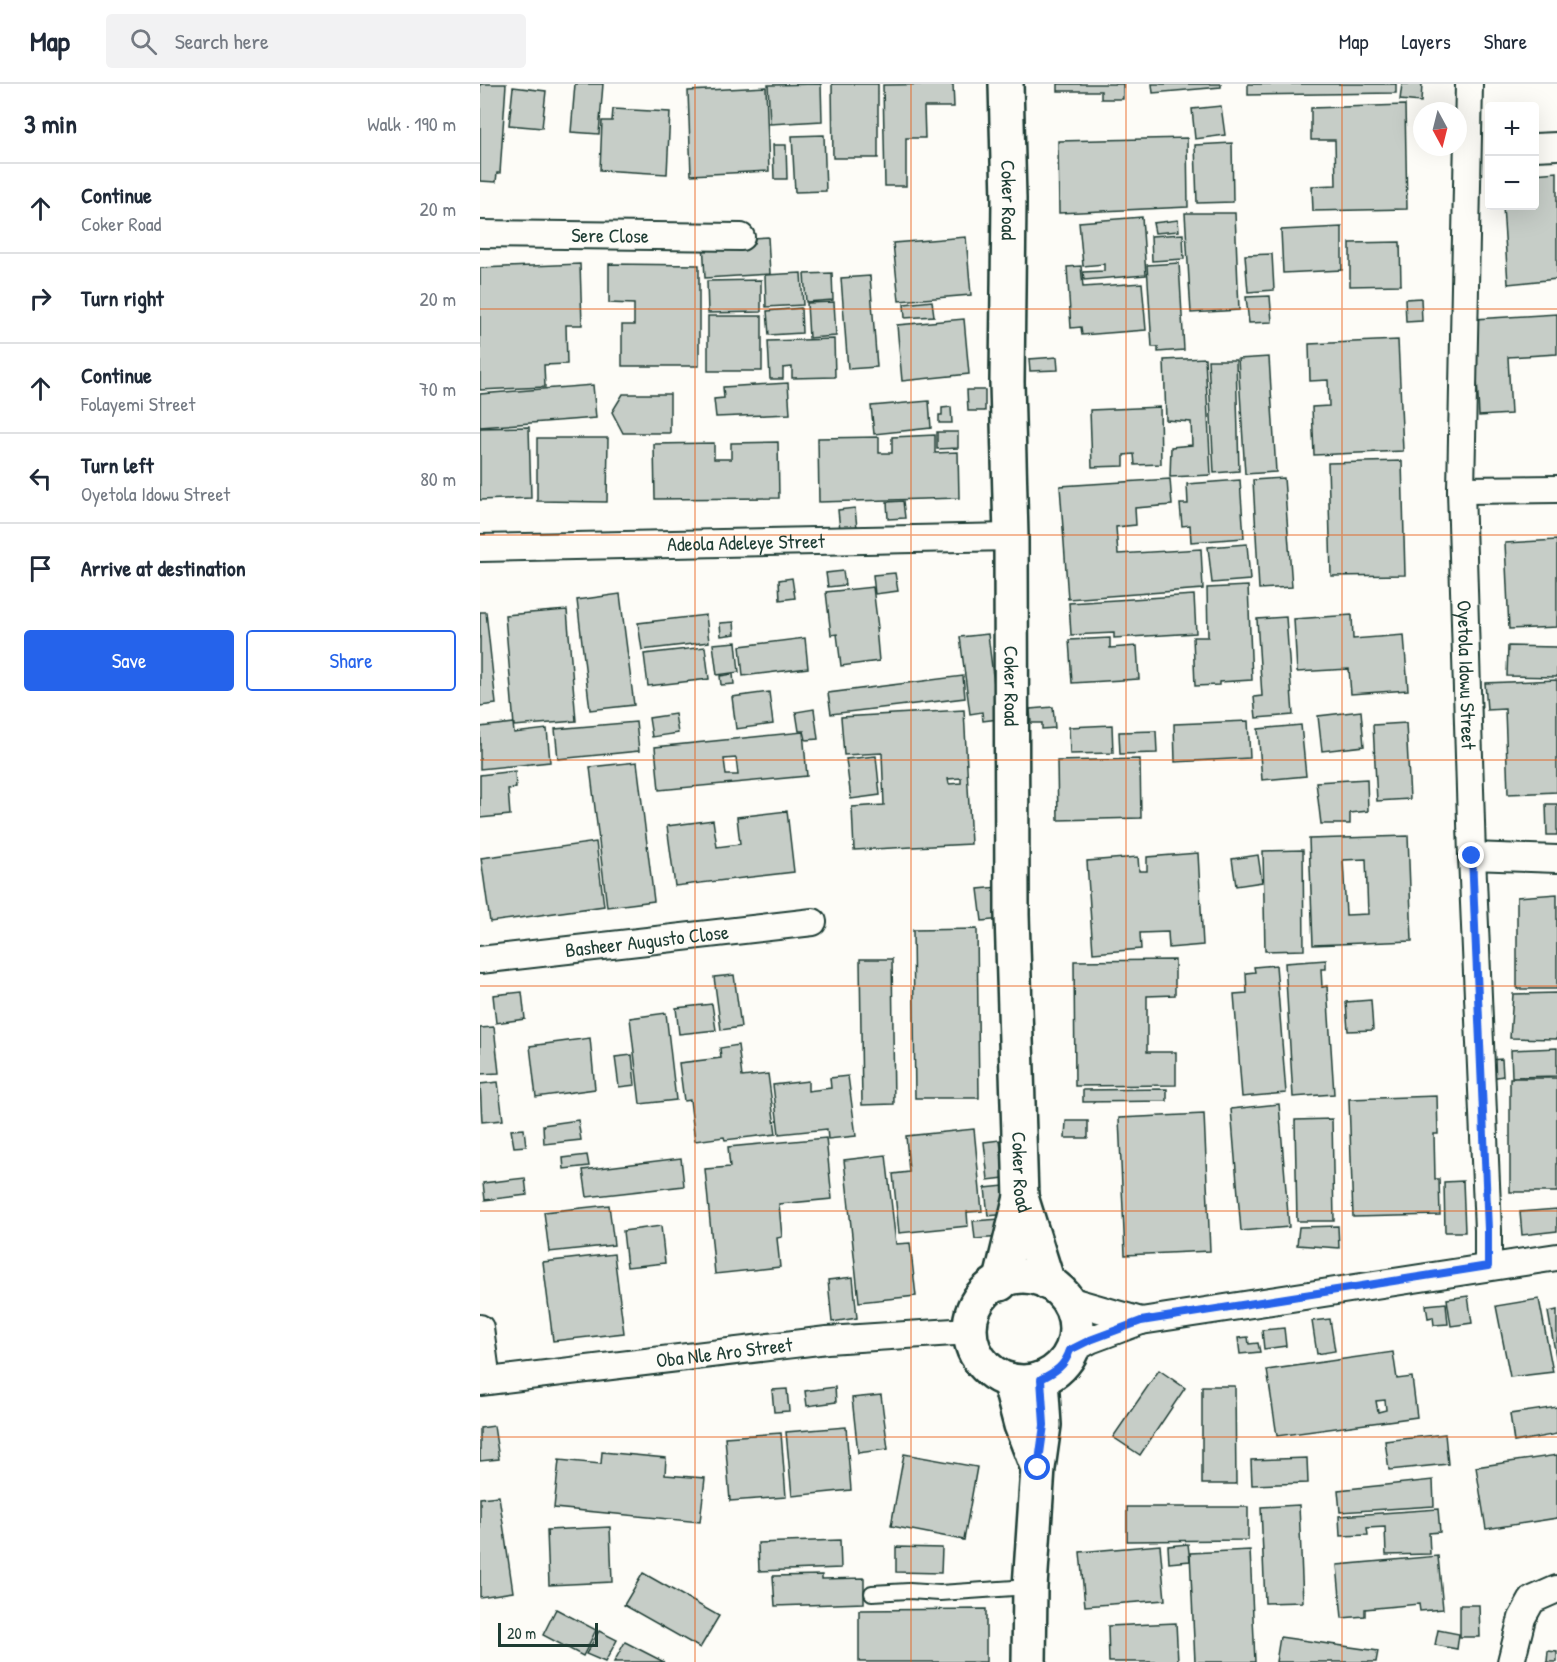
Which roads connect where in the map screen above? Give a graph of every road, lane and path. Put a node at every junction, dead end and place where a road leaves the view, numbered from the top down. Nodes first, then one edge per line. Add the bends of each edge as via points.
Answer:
1 (1006, 84) edge
2 (1469, 84) edge
3 (1557, 146) edge
4 (1539, 147) edge
5 (1479, 150) edge
6 (480, 234) edge
7 (741, 237) dead end
8 (1557, 489) edge
9 (1461, 490) junction
10 (1011, 537) junction
11 (480, 548) edge
12 (1472, 856) junction
13 (1557, 860) edge
14 (813, 922) dead end
15 (480, 960) edge
16 (1021, 1197) junction
17 (1557, 1257) edge
18 (1488, 1266) junction
19 (1000, 1284) junction
20 (1058, 1292) junction
21 (1141, 1321) junction
22 (480, 1328) edge
23 (970, 1332) junction
24 (1070, 1350) junction
25 (1041, 1379) junction
26 (1009, 1380) junction
27 (484, 1381) edge
28 (1038, 1468) junction
29 (1030, 1587) junction
30 (1557, 1589) edge
31 (872, 1593) dead end
32 (1029, 1662) edge
33 (1511, 1662) edge

1 - 10 main road, Coker Road
2 - 5 street, Oyetola Idowu Street
3 - 4 street
5 - 9 street, Oyetola Idowu Street
6 - 7 street, Sere Close
8 - 9 street
9 - 12 street, Oyetola Idowu Street
10 - 11 street, Adeola Adeleye Street
10 - 16 main road, Coker Road via 1012,915
12 - 13 street
12 - 18 street, Oyetola Idowu Street
14 - 15 street, Basheer Augusto Close
16 - 19 main road
16 - 20 main road, Coker Road
17 - 18 street
18 - 21 street
19 - 20 main road via 1021,1276 1036,1278
19 - 23 main road via 984,1293 976,1304
20 - 21 street
20 - 24 main road via 1075,1317 1076,1332
21 - 24 street
22 - 27 street
23 - 26 main road via 981,1363
23 - 27 street, Oba Nle Aro Street via 827,1340
24 - 25 main road via 1056,1372
25 - 26 main road
25 - 28 main road via 1044,1425
26 - 28 main road
28 - 29 main road
29 - 31 lane
29 - 32 main road
30 - 33 street via 1532,1600 1522,1618

